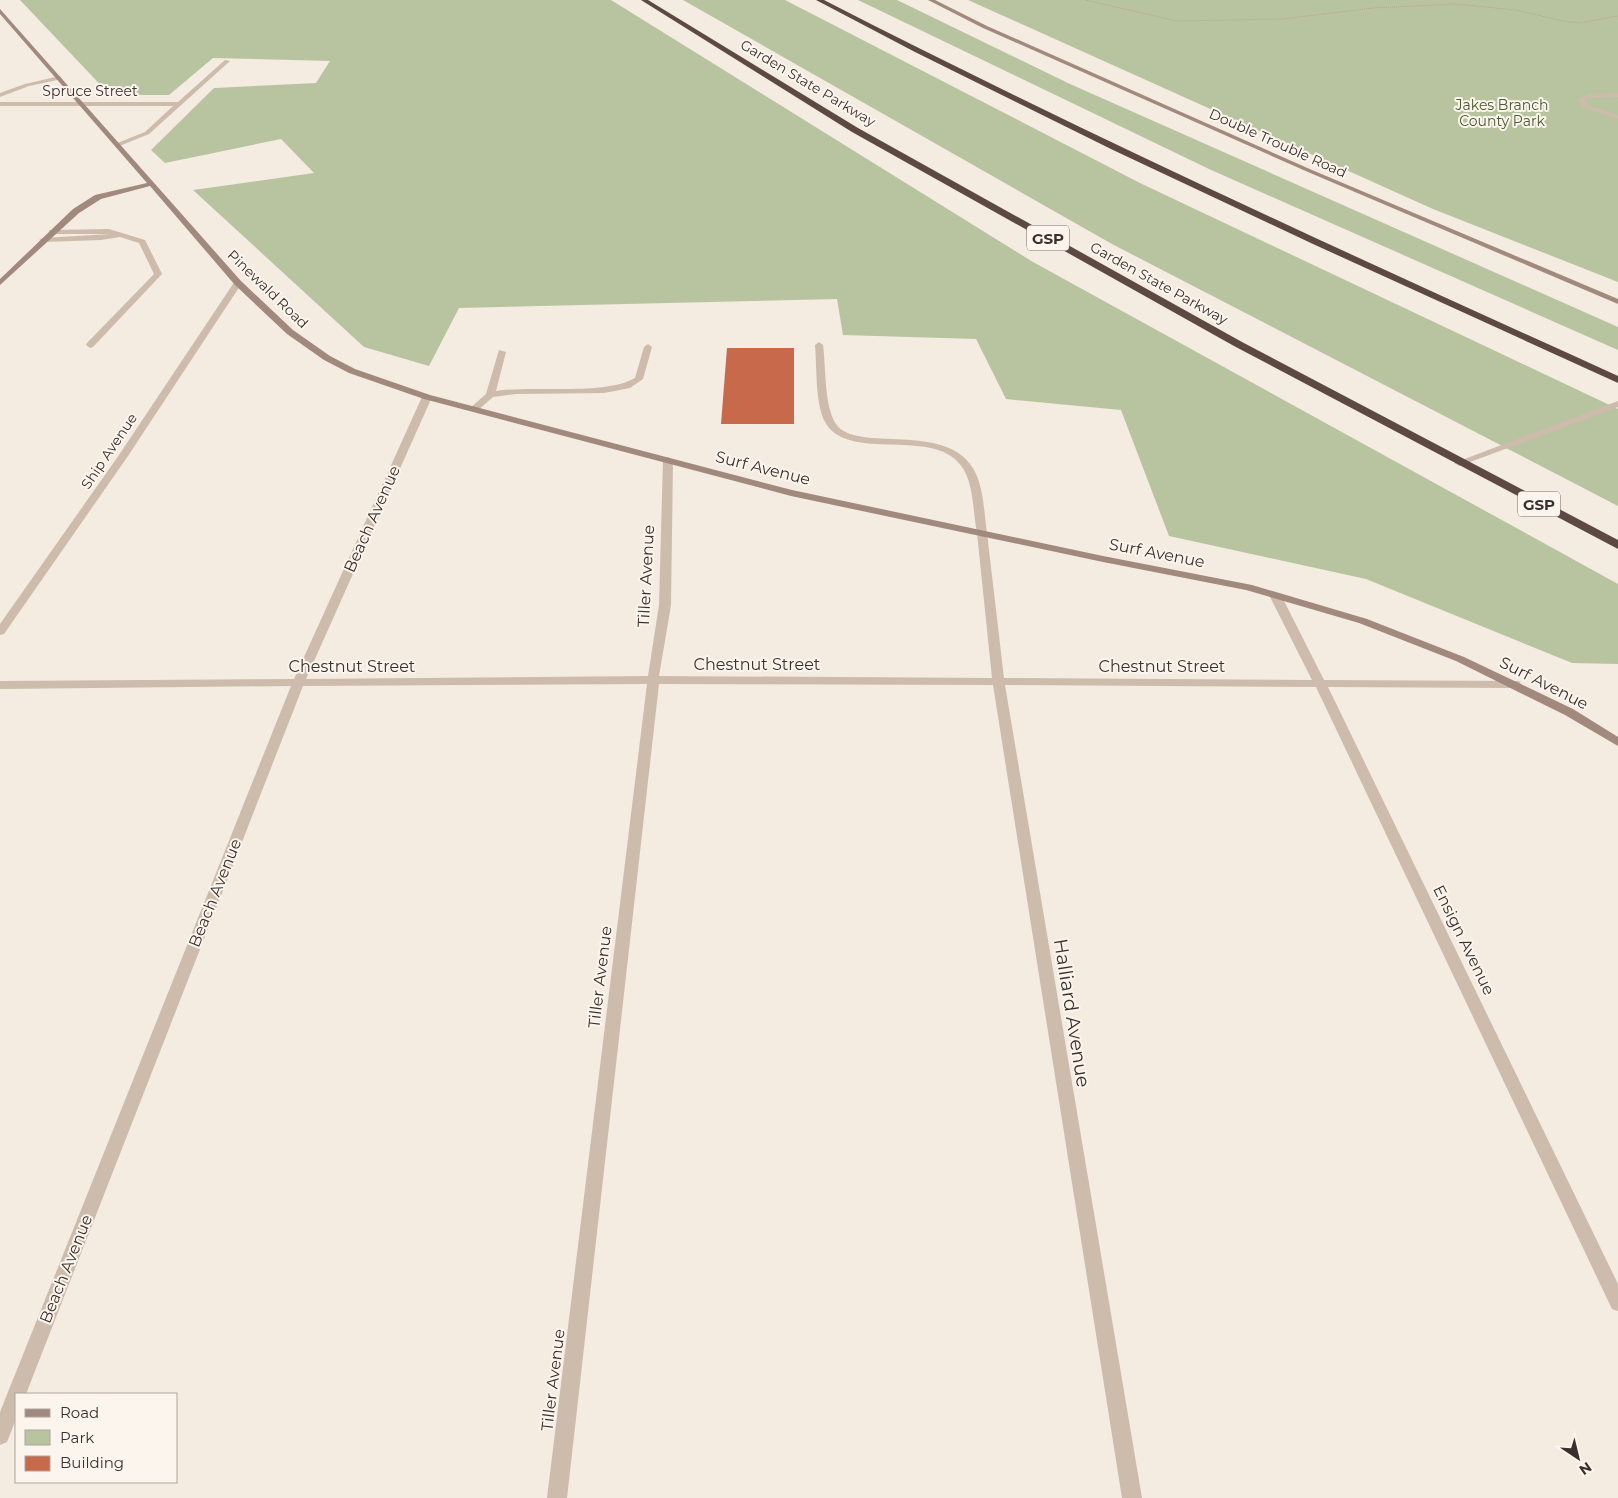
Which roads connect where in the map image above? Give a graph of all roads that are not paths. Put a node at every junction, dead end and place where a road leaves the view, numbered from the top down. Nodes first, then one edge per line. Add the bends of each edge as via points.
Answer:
1 (644, 0) edge
2 (819, 0) edge
3 (931, 0) edge
4 (0, 11) edge
5 (227, 61) dead end
6 (60, 78) junction
7 (0, 95) edge
8 (1618, 96) edge
9 (0, 104) edge
10 (83, 104) junction
11 (179, 104) junction
12 (1618, 116) edge
13 (117, 145) junction
14 (150, 184) junction
15 (52, 232) junction
16 (120, 235) junction
17 (43, 240) junction
18 (0, 283) edge
19 (238, 283) junction
20 (1618, 302) edge
21 (90, 345) dead end
22 (819, 345) dead end
23 (648, 347) dead end
24 (502, 352) dead end
25 (1618, 380) edge
26 (490, 395) junction
27 (427, 397) junction
28 (1618, 404) edge
29 (474, 409) junction
30 (668, 460) junction
31 (1459, 463) junction
32 (982, 533) junction
33 (1618, 545) edge
34 (1276, 595) junction
35 (0, 632) edge
36 (653, 680) junction
37 (998, 681) junction
38 (298, 682) junction
39 (1320, 683) junction
40 (1514, 684) junction
41 (0, 685) edge
42 (1618, 742) edge
43 (1618, 1302) edge
44 (17, 1393) edge
45 (15, 1398) edge
46 (0, 1436) edge
47 (557, 1498) edge
48 (1132, 1498) edge

1 - 31 highway, Garden State Parkway / GSP via 855,130
2 - 25 highway via 1132,156
3 - 20 main road, Double Trouble Road via 1310,171
4 - 6 main road, Pinewald Road
5 - 11 street
6 - 7 street
6 - 10 main road, Pinewald Road
8 - 12 street via 1582,99 1587,107
9 - 10 street, Spruce Street
10 - 11 street, Spruce Street
10 - 13 main road, Pinewald Road
11 - 13 street via 147,133
13 - 14 main road, Pinewald Road
14 - 15 main road via 98,197 76,210
14 - 19 main road, Pinewald Road
15 - 16 street via 108,231
15 - 17 main road
16 - 17 street
16 - 21 street via 142,242 158,274
17 - 18 main road
19 - 27 main road, Pinewald Road via 290,332 327,358 352,371
19 - 35 street, Ship Avenue
22 - 32 street, Halliard Avenue via 827,418 837,432 857,438 947,450 960,458 969,469
23 - 26 street via 640,379 627,386
24 - 26 street
26 - 29 street
27 - 29 main road, Pinewald Road
27 - 38 street, Beach Avenue
28 - 31 street
29 - 30 main road, Pinewald Road
30 - 32 main road, Surf Avenue via 791,493
30 - 36 street, Tiller Avenue via 665,605
31 - 33 highway, Garden State Parkway / GSP
32 - 34 main road, Surf Avenue
32 - 37 street, Halliard Avenue
34 - 39 street, Ensign Avenue
34 - 40 main road, Surf Avenue via 1362,621
36 - 37 street, Chestnut Street
36 - 38 street, Chestnut Street
36 - 47 street, Tiller Avenue
37 - 39 street, Chestnut Street
37 - 48 street, Halliard Avenue
38 - 41 street, Chestnut Street
38 - 44 street, Beach Avenue
39 - 40 street, Chestnut Street
39 - 43 street, Ensign Avenue
40 - 42 main road, Surf Avenue
45 - 46 street, Beach Avenue

